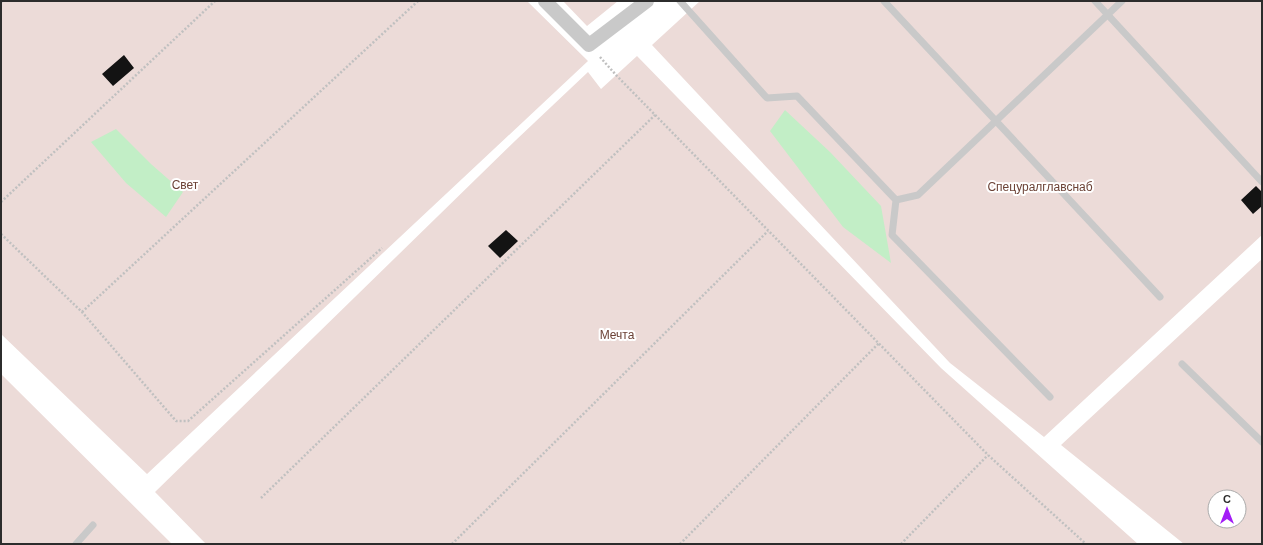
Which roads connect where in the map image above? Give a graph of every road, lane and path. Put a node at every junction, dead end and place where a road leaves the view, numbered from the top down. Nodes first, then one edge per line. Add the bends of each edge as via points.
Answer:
1 (215, 1) edge
2 (418, 1) edge
3 (545, 1) edge
4 (647, 1) edge
5 (680, 1) edge
6 (884, 1) edge
7 (1095, 1) edge
8 (1122, 1) edge
9 (1108, 14) junction
10 (589, 45) junction
11 (655, 116) junction
12 (996, 121) junction
13 (1262, 182) edge
14 (896, 200) junction
15 (1, 202) edge
16 (768, 230) junction
17 (1, 234) edge
18 (382, 248) dead end
19 (1160, 297) dead end
20 (82, 312) junction
21 (879, 343) junction
22 (1182, 364) dead end
23 (1050, 398) dead end
24 (1262, 442) edge
25 (988, 455) junction
26 (261, 498) dead end
27 (94, 525) dead end
28 (76, 544) edge
29 (452, 544) edge
30 (680, 544) edge
31 (901, 544) edge
32 (1086, 544) edge

1 - 15 path
2 - 20 path
3 - 10 street
4 - 10 street
5 - 14 lane via 767,98 797,96
6 - 12 lane
7 - 9 lane
8 - 9 lane
9 - 12 lane
9 - 13 lane
10 - 11 path
11 - 16 path
11 - 26 path
12 - 14 lane via 918,195
12 - 19 lane
14 - 23 lane via 892,235
16 - 21 path
16 - 29 path
17 - 20 path
18 - 20 path via 188,421 176,421
21 - 25 path
21 - 30 path
22 - 24 lane
25 - 31 path
25 - 32 path
27 - 28 lane

